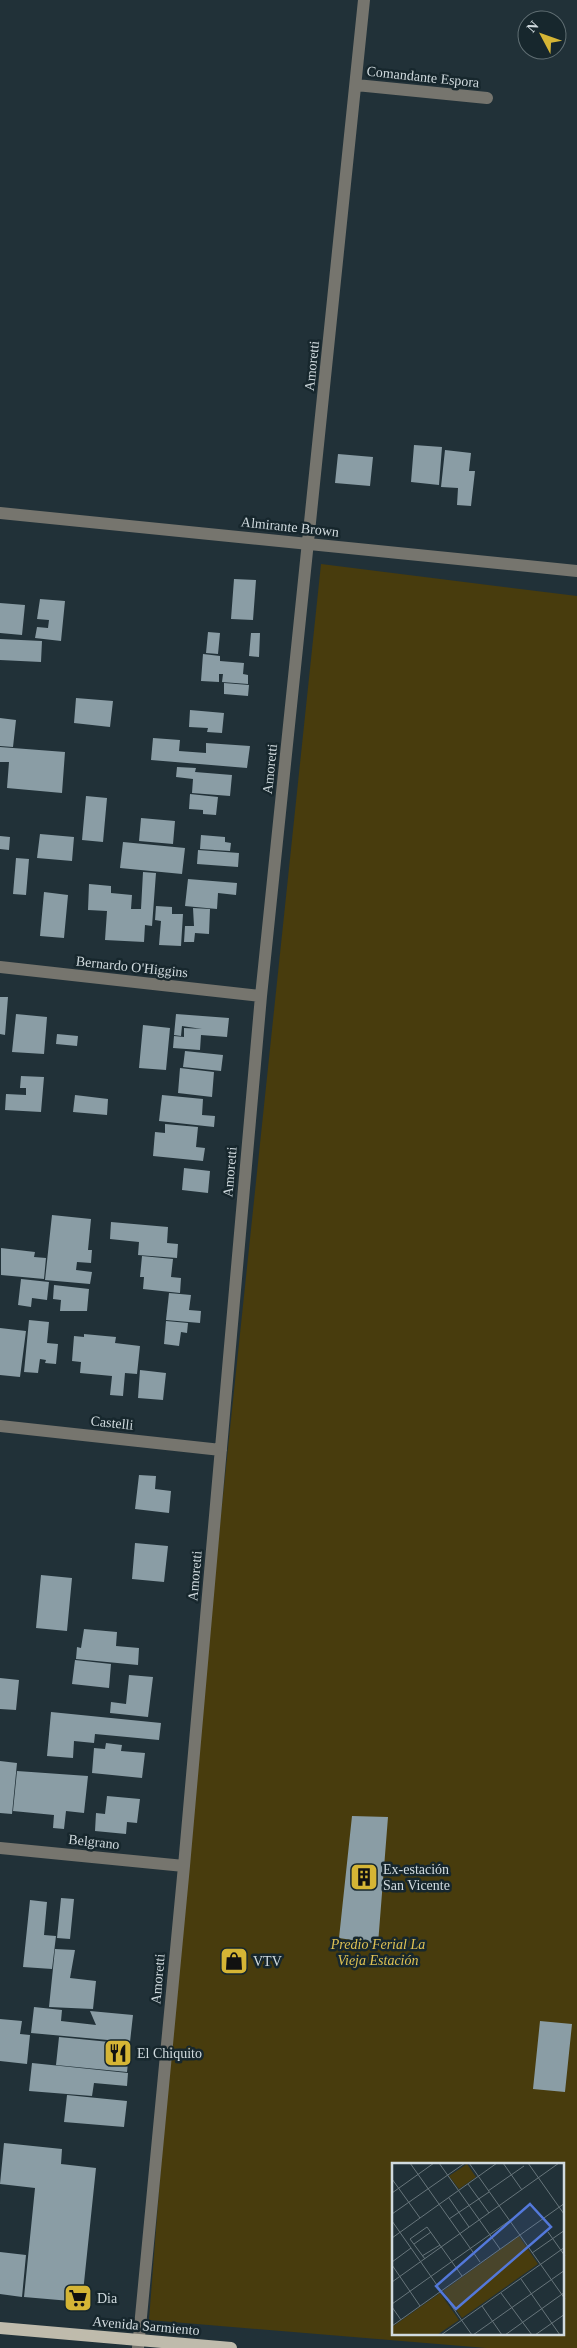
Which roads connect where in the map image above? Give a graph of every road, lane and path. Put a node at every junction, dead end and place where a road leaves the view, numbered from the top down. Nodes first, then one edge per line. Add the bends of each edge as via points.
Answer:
1 (364, 0) edge
2 (356, 85) junction
3 (487, 98) dead end
4 (0, 514) edge
5 (308, 544) junction
6 (577, 571) edge
7 (0, 967) edge
8 (261, 996) junction
9 (0, 1426) edge
10 (221, 1450) junction
11 (0, 1848) edge
12 (184, 1866) junction
13 (0, 2328) edge
14 (138, 2344) edge
15 (231, 2348) edge

1 - 2 street, Amoretti
2 - 3 street, Comandante Espora
2 - 5 street, Amoretti
4 - 5 street, Almirante Brown
5 - 6 street, Almirante Brown
5 - 8 street, Amoretti
7 - 8 street, Bernardo O'Higgins
8 - 10 street, Amoretti
9 - 10 street, Castelli
10 - 12 street, Amoretti
11 - 12 street, Belgrano
12 - 14 street, Amoretti
13 - 14 main road, Avenida Sarmiento
14 - 15 main road, Avenida Sarmiento

